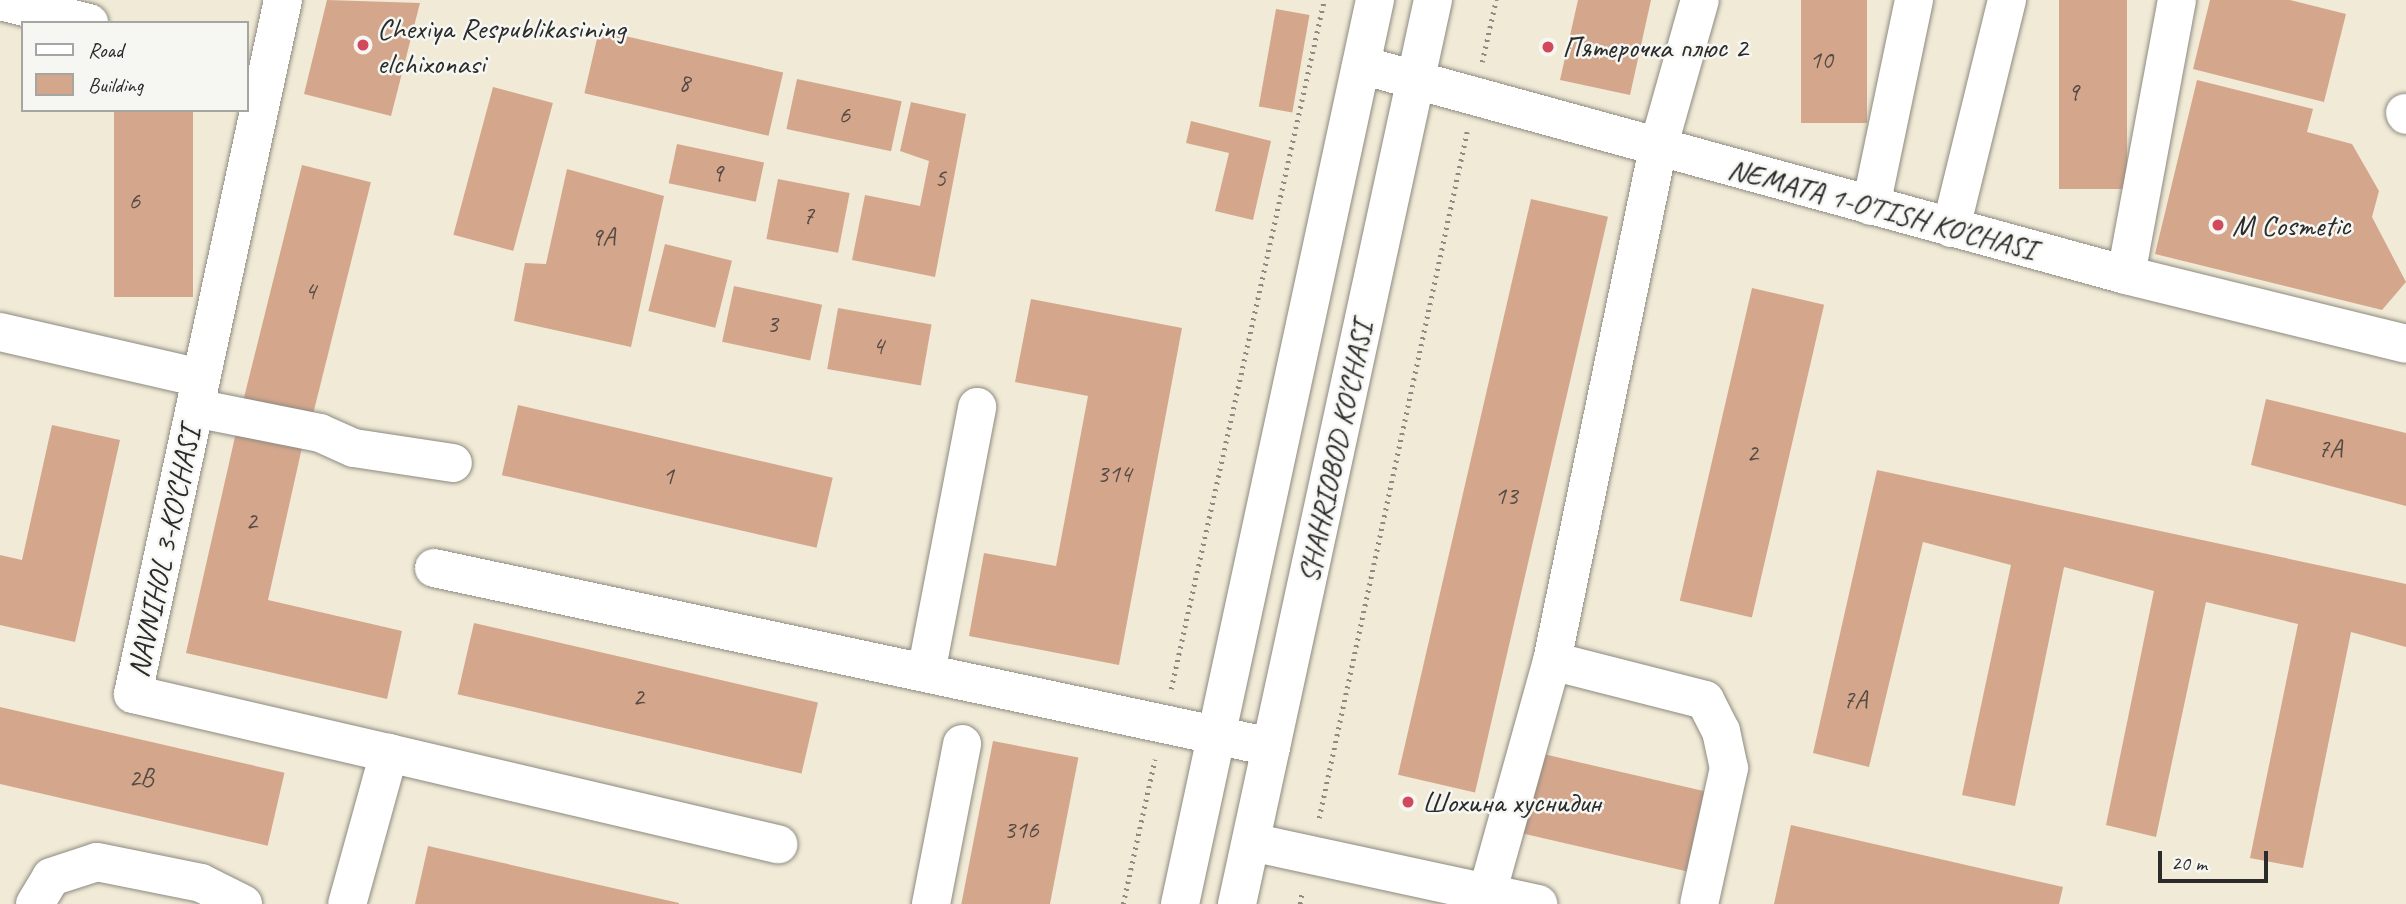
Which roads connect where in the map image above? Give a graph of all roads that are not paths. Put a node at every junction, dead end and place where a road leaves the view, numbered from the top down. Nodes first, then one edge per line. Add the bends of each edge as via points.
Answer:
1 (283, 0) edge
2 (1376, 0) edge
3 (1433, 0) edge
4 (1700, 0) edge
5 (1914, 0) edge
6 (2007, 0) edge
7 (2177, 0) edge
8 (0, 1) edge
9 (81, 21) edge
10 (258, 64) edge
11 (1362, 65) junction
12 (1416, 78) junction
13 (1658, 148) junction
14 (1871, 206) junction
15 (1951, 228) junction
16 (2126, 275) junction
17 (0, 332) edge
18 (2406, 344) edge
19 (198, 393) junction
20 (977, 407) dead end
21 (453, 463) dead end
22 (434, 568) dead end
23 (1552, 662) junction
24 (926, 673) junction
25 (1217, 734) junction
26 (962, 744) dead end
27 (1271, 747) junction
28 (389, 753) junction
29 (1251, 842) junction
30 (778, 845) dead end
31 (1471, 893) edge
32 (36, 904) edge
33 (243, 904) edge
34 (347, 904) edge
35 (931, 904) edge
36 (1180, 904) edge
37 (1237, 904) edge
38 (1538, 904) edge
39 (1699, 904) edge

1 - 10 street, NAVNIHOL 3-KO'CHASI
2 - 11 street, SHAHRIOBOD KO'CHASI
3 - 12 street, SHAHRIOBOD KO'CHASI
4 - 13 street
5 - 14 street
6 - 15 street
7 - 16 street
8 - 9 street
10 - 19 street, NAVNIHOL 3-KO'CHASI
11 - 12 street, NEMATA 1-O'TISH KO'CHASI
11 - 25 street, SHAHRIOBOD KO'CHASI
12 - 13 street, NEMATA 1-O'TISH KO'CHASI
12 - 27 street, SHAHRIOBOD KO'CHASI
13 - 14 street, NEMATA 1-O'TISH KO'CHASI
13 - 23 street
14 - 15 street, NEMATA 1-O'TISH KO'CHASI
15 - 16 street, NEMATA 1-O'TISH KO'CHASI
16 - 18 street, NEMATA 1-O'TISH KO'CHASI
17 - 19 street
19 - 21 street via 354,448
19 - 28 street, NAVNIHOL 3-KO'CHASI via 133,694
20 - 24 street
22 - 24 street
23 - 31 street
23 - 39 street via 1705,700 1721,731 1729,768
24 - 25 street
25 - 27 street
25 - 36 street, SHAHRIOBOD KO'CHASI
26 - 35 street
27 - 29 street, SHAHRIOBOD KO'CHASI
28 - 30 street
28 - 34 street
29 - 31 street
29 - 37 street, SHAHRIOBOD KO'CHASI
31 - 38 street
32 - 33 street via 51,877 97,862 201,883

